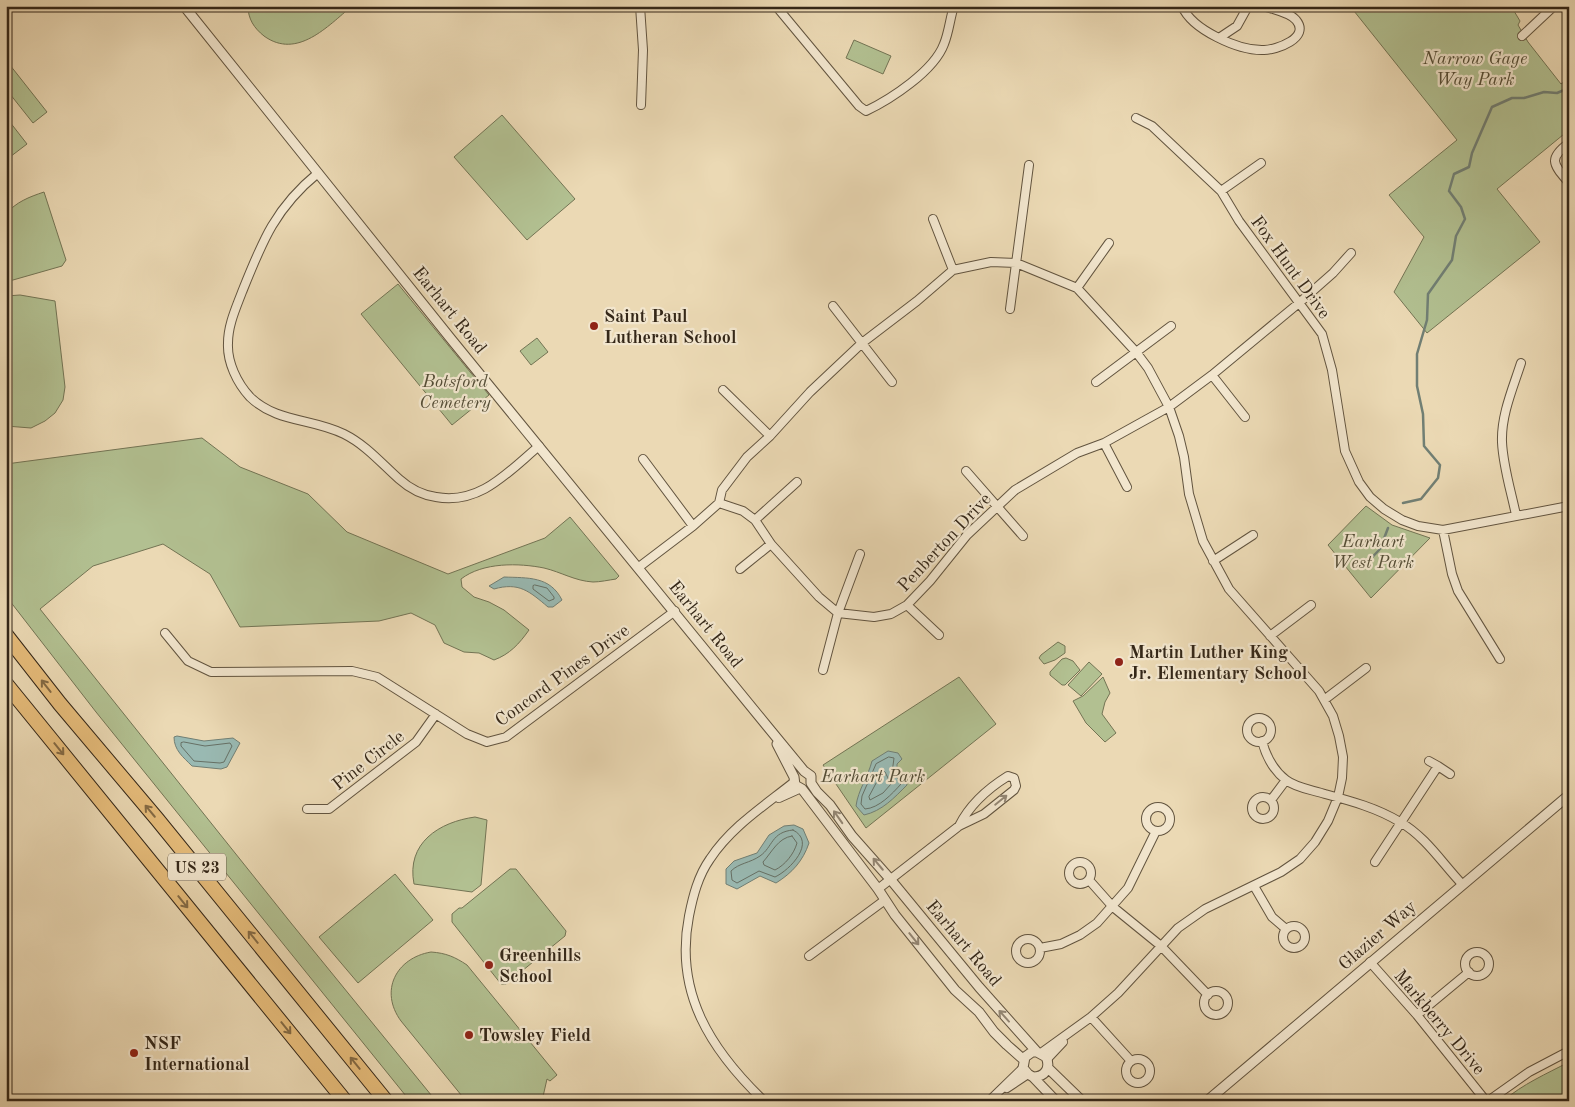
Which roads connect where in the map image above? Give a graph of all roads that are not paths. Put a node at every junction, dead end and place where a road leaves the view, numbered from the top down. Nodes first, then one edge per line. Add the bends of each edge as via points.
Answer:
1 (184, 6) edge
2 (640, 6) edge
3 (776, 6) edge
4 (954, 6) edge
5 (1182, 6) edge
6 (1251, 6) edge
7 (1264, 6) edge
8 (1551, 9) edge
9 (1522, 36) dead end
10 (1219, 38) junction
11 (641, 105) dead end
12 (1136, 118) dead end
13 (1569, 143) edge
14 (1261, 163) dead end
15 (1029, 165) dead end
16 (318, 173) junction
17 (1569, 183) edge
18 (1221, 190) junction
19 (933, 219) dead end
20 (1109, 242) dead end
21 (1351, 253) dead end
22 (1016, 263) junction
23 (952, 270) junction
24 (1078, 288) junction
25 (1299, 303) junction
26 (833, 306) dead end
27 (1010, 310) dead end
28 (1171, 326) dead end
29 (862, 343) junction
30 (1136, 352) junction
31 (1522, 363) dead end
32 (1212, 375) junction
33 (892, 382) dead end
34 (1096, 382) dead end
35 (723, 390) dead end
36 (1169, 407) junction
37 (1246, 417) dead end
38 (770, 436) junction
39 (1104, 443) junction
40 (539, 446) junction
41 (644, 459) dead end
42 (966, 471) dead end
43 (797, 482) dead end
44 (1127, 487) dead end
45 (719, 503) junction
46 (996, 506) junction
47 (1569, 506) edge
48 (1516, 515) junction
49 (755, 520) junction
50 (693, 526) junction
51 (1443, 530) junction
52 (1253, 535) dead end
53 (1023, 536) dead end
54 (771, 544) junction
55 (860, 554) dead end
56 (1213, 561) junction
57 (639, 567) junction
58 (740, 569) dead end
59 (907, 605) junction
60 (1311, 605) dead end
61 (675, 611) junction
62 (838, 613) junction
63 (165, 633) dead end
64 (6, 635) edge
65 (939, 635) dead end
66 (1270, 636) junction
67 (1500, 660) dead end
68 (1366, 668) dead end
69 (823, 670) dead end
70 (6, 684) edge
71 (1324, 700) junction
72 (436, 714) junction
73 (767, 726) junction
74 (1262, 741) dead end
75 (1429, 761) dead end
76 (1438, 766) junction
77 (804, 771) junction
78 (1450, 774) dead end
79 (1286, 780) junction
80 (811, 783) junction
81 (797, 784) junction
82 (1569, 795) edge
83 (1338, 798) junction
84 (1271, 800) dead end
85 (307, 809) dead end
86 (1401, 822) junction
87 (959, 826) junction
88 (1156, 831) dead end
89 (1375, 862) dead end
90 (891, 880) junction
91 (1089, 880) dead end
92 (1462, 884) junction
93 (1254, 886) junction
94 (878, 890) junction
95 (885, 900) junction
96 (1113, 907) junction
97 (1286, 929) dead end
98 (1161, 946) junction
99 (1040, 948) dead end
100 (809, 956) dead end
101 (1370, 962) junction
102 (1469, 972) dead end
103 (1208, 995) dead end
104 (1417, 1015) junction
105 (1091, 1017) junction
106 (1569, 1051) edge
107 (1043, 1058) junction
108 (1131, 1061) dead end
109 (1027, 1070) junction
110 (345, 1101) edge
111 (386, 1101) edge
112 (764, 1101) edge
113 (989, 1101) edge
114 (1056, 1101) edge
115 (1082, 1101) edge
116 (1208, 1101) edge
117 (1487, 1101) edge

1 - 16 street, Earhart Road
2 - 11 street via 643,50
3 - 4 street via 866,111 923,73 935,60 944,45
5 - 10 street via 1200,28
6 - 10 street via 1237,26
7 - 10 street via 1295,19 1299,25 1297,36 1287,44 1265,50 1247,48
8 - 9 street
12 - 18 street, Fox Hunt Drive via 1152,126
13 - 17 street via 1555,156 1554,163
14 - 18 street
15 - 22 street
16 - 40 street, Earhart Road
16 - 40 street via 296,192 268,230 234,314 228,333 228,356 244,390 261,406 280,416 320,424 351,438 400,480 431,497 454,499 475,494 496,482
18 - 25 street, Fox Hunt Drive via 1239,221
19 - 23 street
20 - 24 street
21 - 25 street, Penberton Drive
22 - 23 street via 991,262
22 - 24 street
22 - 27 street
23 - 29 street
24 - 30 street
25 - 32 street, Penberton Drive
25 - 51 street, Fox Hunt Drive via 1322,334 1332,370 1345,451 1359,482 1370,497 1396,516 1418,526
26 - 29 street
28 - 30 street
29 - 33 street
29 - 38 street via 810,392
30 - 34 street
30 - 36 street
31 - 48 street via 1503,422 1502,442
32 - 36 street, Penberton Drive
32 - 37 street
35 - 38 street
36 - 39 street, Penberton Drive
36 - 56 street via 1182,450 1195,520
38 - 45 street via 746,457 730,477
39 - 44 street
39 - 46 street, Penberton Drive via 1077,453 1037,476
40 - 57 street, Earhart Road
41 - 50 street
42 - 46 street
43 - 49 street
45 - 49 street via 743,511
45 - 50 street
46 - 53 street
46 - 59 street, Penberton Drive
47 - 48 street, Fox Hunt Drive
48 - 51 street, Fox Hunt Drive
49 - 54 street
50 - 57 street
51 - 67 street via 1458,591
52 - 56 street
54 - 58 street
54 - 62 street
55 - 62 street
56 - 66 street via 1229,589
57 - 61 street, Earhart Road
59 - 62 street, Penberton Drive via 891,614 874,618
59 - 65 street
60 - 66 street
61 - 72 street, Concord Pines Drive via 506,737 487,742 467,734
61 - 73 street, Earhart Road
62 - 69 street
63 - 72 street, Concord Pines Drive via 188,661 211,672 352,671 377,677
111 -> 64 highway, US 23
66 - 71 street via 1320,691
68 - 71 street
70 -> 110 highway, US 23
71 - 83 street via 1333,716 1343,757
72 - 85 street, Pine Circle via 416,742 329,809
73 - 77 street, Earhart Road
73 - 81 street, Earhart Road
74 - 79 street via 1266,756
75 - 76 street
76 - 78 street
76 - 86 street
77 - 80 street, Earhart Road via 811,776
77 - 81 street via 799,772
79 - 83 street
79 - 84 street
80 - 81 street via 808,788
90 -> 80 street, Earhart Road
81 - 94 street, Earhart Road
81 - 112 street via 744,821 709,860 693,897 685,935 690,989 707,1033
82 - 92 street, Glazier Way
83 - 86 street via 1372,808
83 - 93 street via 1315,842 1300,859
86 - 89 street
86 - 92 street via 1435,852
87 -> 87 street via 984,814 1014,790 1014,778 1008,776 973,803
87 - 90 street
88 - 96 street via 1128,888
90 - 94 street
107 -> 90 street, Earhart Road via 979,987
91 - 96 street
92 - 101 street, Glazier Way
93 - 97 street via 1272,917
93 - 98 street via 1205,909 1178,928
94 - 95 street, Earhart Road
95 - 100 street
95 -> 109 street, Earhart Road via 956,990 979,1012
96 - 98 street
96 - 99 street via 1080,935 1061,944
98 - 103 street
98 - 105 street
101 - 104 street, Markberry Drive
101 - 116 street, Glazier Way
102 - 104 street
104 - 117 street, Markberry Drive
105 - 107 street
105 - 108 street
106 - 117 street via 1529,1072
107 - 109 street via 1028,1054
107 - 109 street via 1043,1075
107 - 115 street, Earhart Road
109 - 113 street
109 - 114 street, Earhart Road

